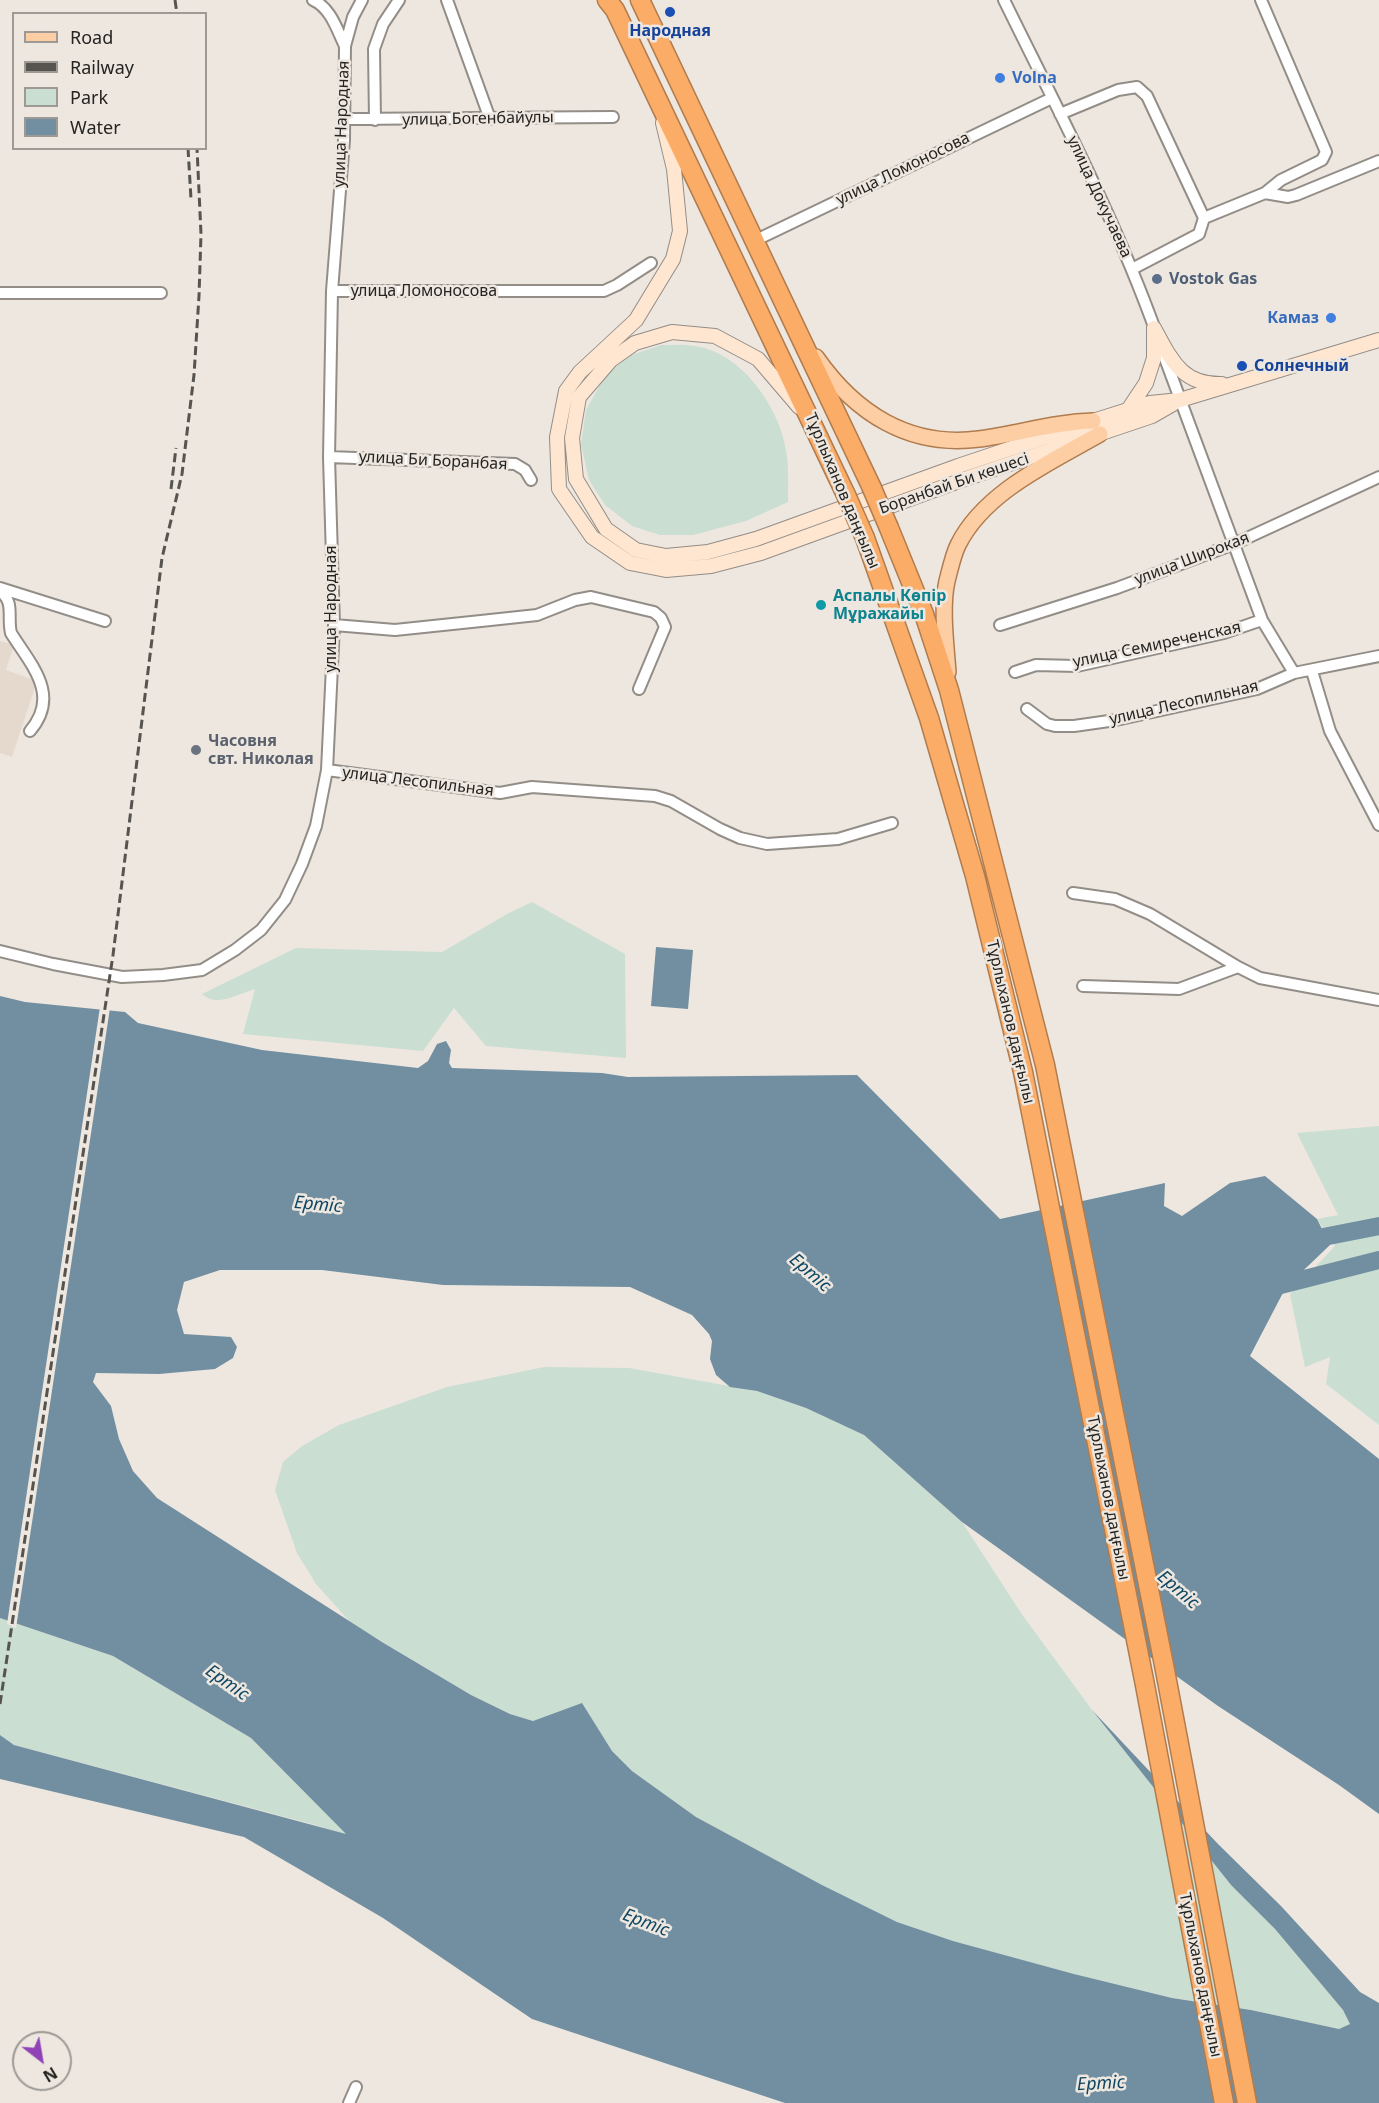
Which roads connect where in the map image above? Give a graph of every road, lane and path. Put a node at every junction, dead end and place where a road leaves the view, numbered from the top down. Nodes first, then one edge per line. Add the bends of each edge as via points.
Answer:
1 (313, 0) edge
2 (362, 0) edge
3 (399, 0) edge
4 (447, 0) edge
5 (607, 0) edge
6 (640, 0) edge
7 (1004, 0) edge
8 (1261, 0) edge
9 (345, 46) junction
10 (1052, 98) junction
11 (658, 101) junction
12 (1060, 114) junction
13 (613, 117) dead end
14 (344, 119) junction
15 (490, 119) junction
16 (375, 120) junction
17 (1379, 160) edge
18 (1265, 193) junction
19 (1204, 218) junction
20 (754, 241) junction
21 (651, 263) dead end
22 (1132, 269) junction
23 (332, 291) junction
24 (0, 293) edge
25 (160, 293) dead end
26 (793, 323) junction
27 (1154, 328) junction
28 (1379, 340) edge
29 (586, 376) junction
30 (1236, 383) junction
31 (1180, 400) junction
32 (1128, 410) junction
33 (813, 422) junction
34 (1097, 427) junction
35 (329, 457) junction
36 (1379, 477) edge
37 (531, 480) dead end
38 (1234, 544) junction
39 (0, 589) edge
40 (1262, 620) junction
41 (105, 621) dead end
42 (334, 625) junction
43 (999, 625) dead end
44 (1379, 656) edge
45 (1312, 671) junction
46 (1015, 672) dead end
47 (1294, 673) junction
48 (639, 689) dead end
49 (949, 690) junction
50 (1027, 709) dead end
51 (30, 731) dead end
52 (327, 770) junction
53 (1375, 808) edge
54 (892, 823) dead end
55 (1379, 825) edge
56 (1073, 893) dead end
57 (0, 951) edge
58 (1238, 967) junction
59 (1083, 986) dead end
60 (1379, 1000) edge
61 (356, 2087) dead end
62 (349, 2103) edge
63 (1224, 2103) edge
64 (1247, 2103) edge

1 - 9 street via 332,17
2 - 9 street, улица Народная
3 - 16 street via 383,24 374,49
4 - 15 street
5 - 11 highway, Тұрлыханов даңғылы
6 - 20 highway, Тұрлыханов даңғылы
7 - 10 street, улица Докучаева
8 - 18 street via 1326,152 1322,160 1281,180
9 - 14 street, улица Народная
10 - 12 street, улица Докучаева
10 - 20 street, улица Ломоносова
11 - 29 main road via 674,169 680,231 673,259 636,320
11 - 33 highway, Тұрлыханов даңғылы
12 - 19 street via 1118,90 1137,87 1148,96
12 - 22 street, улица Докучаева
13 - 15 street, улица Богенбайулы
14 - 16 street, улица Богенбайулы
14 - 23 street, улица Народная
15 - 16 street, улица Богенбайулы
17 - 18 street via 1296,195
18 - 19 street
19 - 22 street via 1199,234
20 - 26 highway, Тұрлыханов даңғылы
21 - 23 street, улица Ломоносова via 604,291
22 - 27 street, улица Докучаева
23 - 35 street, улица Народная
24 - 25 street
26 - 34 main road via 826,371 852,399 876,418 907,433 940,440 978,439 1070,422
26 - 49 highway, Тұрлыханов даңғылы, bridge via 889,528
27 - 30 main road via 1179,370 1208,384
27 - 31 street, улица Докучаева
27 - 32 main road via 1154,358 1146,383
28 - 30 main road, Боранбай Би көшесі
29 - 33 main road via 635,343 672,332 715,336 758,359
29 - 34 main road, Боранбай Би көшесі via 566,391 557,436 559,489 592,537 630,563 666,570 711,566 761,553
30 - 31 main road, Боранбай Би көшесі
31 - 32 main road, Боранбай Би көшесі
31 - 34 main road, Боранбай Би көшесі via 1152,416
31 - 38 street, улица Докучаева
32 - 34 main road, Боранбай Би көшесі
33 - 63 highway, Тұрлыханов даңғылы, bridge via 865,538 929,718 975,876 1023,1072
34 - 49 main road via 1015,483 978,516 957,546 947,583
35 - 37 street, улица Би Боранбая via 515,464
35 - 42 street, улица Народная
36 - 38 street, улица Широкая
38 - 40 street, улица Докучаева
38 - 43 street, улица Широкая via 1117,588
39 - 41 street
39 - 51 street via 11,604 11,633 41,682 44,694 40,717
40 - 46 street, улица Семиреченская via 1224,633 1077,666 1036,665
40 - 47 street, улица Докучаева
42 - 48 street via 395,630 515,618 591,597 654,612 662,618 665,627
42 - 52 street, улица Народная
44 - 45 street, улица Лесопильная
45 - 47 street, улица Лесопильная
45 - 53 street via 1330,731
47 - 50 street, улица Лесопильная via 1257,689 1074,726 1047,724
49 - 64 highway, Тұрлыханов даңғылы via 1055,1111
52 - 54 street, улица Лесопильная via 500,793 532,787 655,796 740,838 767,844 838,839
52 - 57 street, улица Народная via 316,826 285,900 261,930 202,970 122,977
53 - 55 street
56 - 58 street via 1115,899 1150,914
58 - 59 street via 1179,990
58 - 60 street via 1260,978
61 - 62 street

